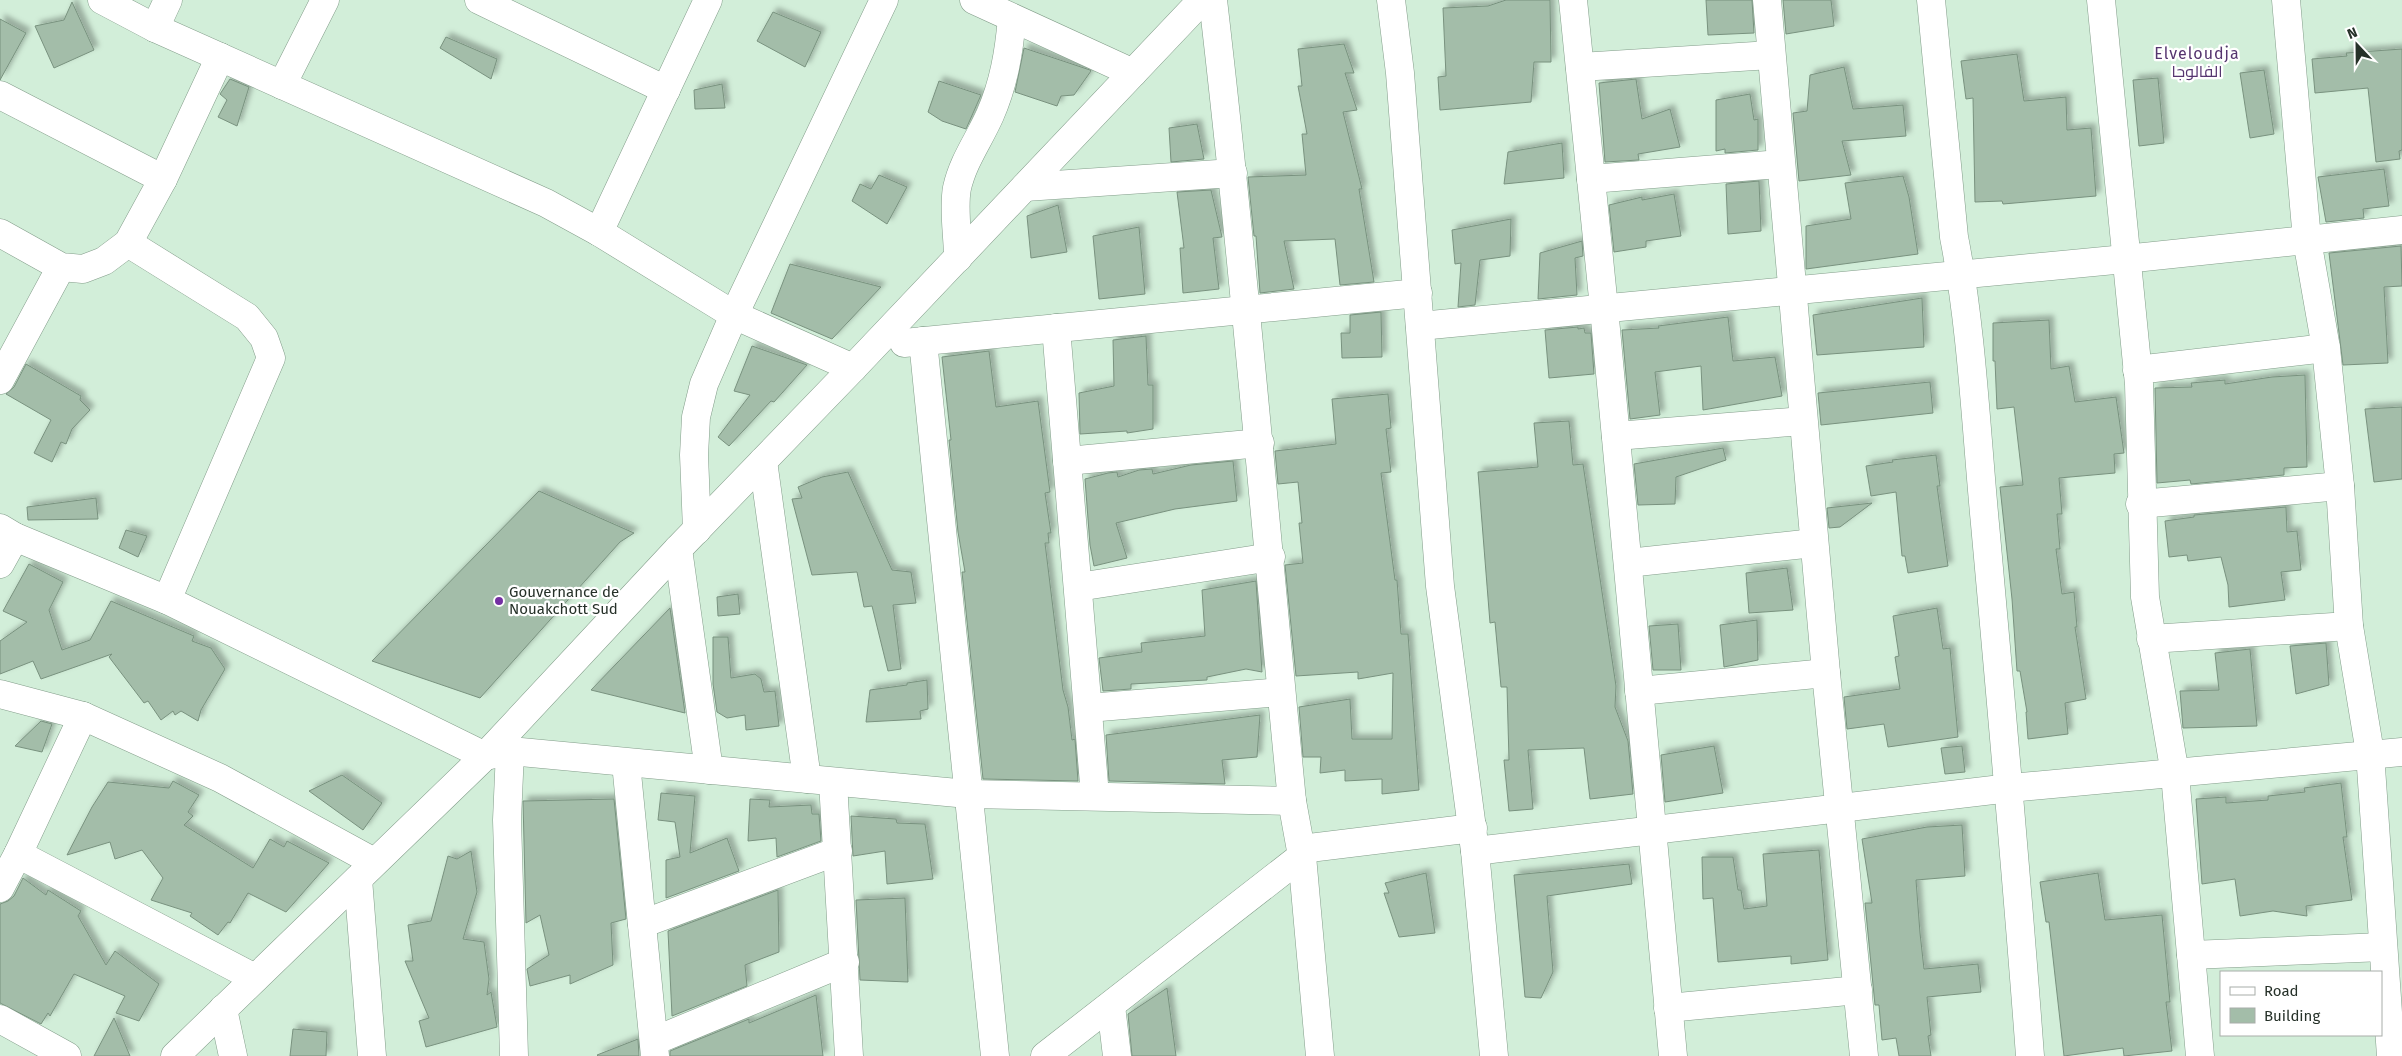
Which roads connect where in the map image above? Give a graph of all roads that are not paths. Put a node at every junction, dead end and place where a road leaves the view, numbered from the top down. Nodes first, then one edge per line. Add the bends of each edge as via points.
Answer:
1 (102, 0) edge
2 (168, 0) edge
3 (325, 0) edge
4 (479, 0) edge
5 (708, 0) edge
6 (884, 0) edge
7 (974, 0) edge
8 (1202, 0) edge
9 (1213, 0) edge
10 (1392, 0) edge
11 (1573, 0) edge
12 (1767, 0) edge
13 (1931, 0) edge
14 (2101, 0) edge
15 (2286, 0) edge
16 (1012, 18) junction
17 (155, 28) junction
18 (1771, 55) junction
19 (220, 57) junction
20 (1580, 67) junction
21 (1133, 73) junction
22 (282, 85) junction
23 (666, 90) junction
24 (0, 95) edge
25 (1781, 164) junction
26 (1234, 173) junction
27 (163, 179) junction
28 (1591, 179) junction
29 (1025, 187) junction
30 (2402, 230) edge
31 (598, 232) junction
32 (0, 233) edge
33 (2308, 240) junction
34 (128, 243) junction
35 (958, 258) junction
36 (2125, 259) junction
37 (61, 267) junction
38 (1961, 274) junction
39 (1791, 290) junction
40 (1418, 293) junction
41 (1604, 308) junction
42 (1247, 310) junction
43 (734, 315) junction
44 (1420, 326) junction
45 (1056, 328) junction
46 (923, 341) junction
47 (873, 348) junction
48 (2326, 348) junction
49 (3, 367) edge
50 (853, 368) junction
51 (2137, 370) junction
52 (1803, 421) junction
53 (1616, 436) junction
54 (1260, 443) junction
55 (763, 461) junction
56 (1067, 461) junction
57 (2340, 486) junction
58 (2140, 504) junction
59 (698, 530) junction
60 (8, 533) edge
61 (1814, 543) junction
62 (678, 550) junction
63 (1271, 556) junction
64 (1628, 563) junction
65 (0, 564) edge
66 (1078, 587) junction
67 (167, 600) junction
68 (2348, 626) junction
69 (2151, 639) junction
70 (1826, 673) junction
71 (1639, 691) junction
72 (1281, 692) junction
73 (0, 694) edge
74 (1088, 708) junction
75 (83, 716) junction
76 (2402, 752) edge
77 (498, 754) junction
78 (2370, 754) junction
79 (626, 763) junction
80 (709, 770) junction
81 (2175, 774) junction
82 (820, 780) junction
83 (2010, 788) junction
84 (968, 794) junction
85 (1095, 796) junction
86 (1292, 801) junction
87 (1838, 808) junction
88 (1652, 830) junction
89 (1474, 840) junction
90 (838, 851) junction
91 (1301, 852) junction
92 (18, 854) junction
93 (366, 870) junction
94 (0, 888) edge
95 (642, 924) junction
96 (2383, 948) junction
97 (2191, 955) junction
98 (845, 962) junction
99 (255, 978) junction
100 (1858, 990) junction
101 (1111, 1006) junction
102 (1668, 1008) junction
103 (223, 1009) junction
104 (0, 1019) edge
105 (655, 1049) edge
106 (67, 1056) edge
107 (174, 1056) edge
108 (233, 1056) edge
109 (372, 1056) edge
110 (514, 1056) edge
111 (849, 1056) edge
112 (995, 1056) edge
113 (1045, 1056) edge
114 (1117, 1056) edge
115 (1320, 1056) edge
116 (1494, 1056) edge
117 (1673, 1056) edge
118 (1864, 1056) edge
119 (2030, 1056) edge
120 (2200, 1056) edge
121 (2391, 1056) edge

1 - 17 street
2 - 17 street
3 - 22 street
4 - 23 street
5 - 23 street
6 - 43 street
7 - 16 street
8 - 21 street
9 - 26 street
10 - 40 street
11 - 20 street
12 - 18 street
13 - 38 street via 1954,236
14 - 36 street
15 - 33 street
16 - 21 street
16 - 35 street via 1002,84 964,165 957,190
17 - 19 street
18 - 20 street
18 - 25 street
19 - 22 street
19 - 27 street
20 - 28 street
21 - 29 street
22 - 31 street via 546,203
23 - 31 street
24 - 27 street
25 - 28 street
25 - 39 street
26 - 29 street
26 - 42 street
27 - 34 street
28 - 41 street
29 - 35 street
30 - 33 street
31 - 43 street
32 - 37 street
33 - 36 street
33 - 48 street
34 - 37 street via 104,261 84,269
34 - 67 street via 247,317 264,338 271,358
35 - 47 street
36 - 38 street
36 - 51 street
37 - 49 street
38 - 39 street
38 - 83 street
39 - 41 street
39 - 52 street
40 - 42 street
40 - 44 street
41 - 44 street
41 - 53 street
42 - 45 street
42 - 54 street
43 - 50 street
43 - 59 street via 704,384 696,417 694,455
44 - 89 street via 1440,586
45 - 46 street
45 - 56 street
46 - 47 street
46 - 84 street
47 - 50 street
48 - 51 street
48 - 57 street
50 - 55 street
51 - 58 street
52 - 53 street
52 - 61 street
53 - 64 street
54 - 56 street
54 - 63 street
55 - 59 street
55 - 82 street
56 - 66 street
57 - 58 street
57 - 68 street
58 - 69 street via 2145,597
59 - 62 street
60 - 65 street
60 - 67 street
61 - 64 street
61 - 70 street
62 - 77 street
62 - 80 street
63 - 66 street
63 - 72 street
64 - 71 street
66 - 74 street
67 - 77 street
68 - 69 street
68 - 78 street
69 - 81 street
70 - 71 street
70 - 87 street
71 - 88 street
72 - 74 street
72 - 86 street
73 - 75 street
74 - 85 street
75 - 92 street
75 - 93 street via 220,778
76 - 78 street
77 - 79 street
77 - 93 street
77 - 110 street via 507,820
78 - 81 street
78 - 96 street
79 - 80 street
79 - 95 street
80 - 82 street
81 - 83 street
81 - 97 street
82 - 84 street
82 - 90 street
83 - 87 street
83 - 119 street
84 - 85 street
84 - 112 street
85 - 86 street
86 - 91 street
87 - 88 street
87 - 100 street
88 - 89 street
88 - 102 street
89 - 91 street
89 - 116 street
90 - 95 street
90 - 98 street
91 - 101 street
91 - 115 street
92 - 94 street
92 - 99 street
93 - 99 street
93 - 109 street
95 - 105 street
96 - 97 street
96 - 121 street
97 - 120 street
98 - 105 street
98 - 111 street
99 - 103 street
100 - 102 street
100 - 118 street
101 - 113 street
101 - 114 street
102 - 117 street
103 - 107 street
103 - 108 street
104 - 106 street

